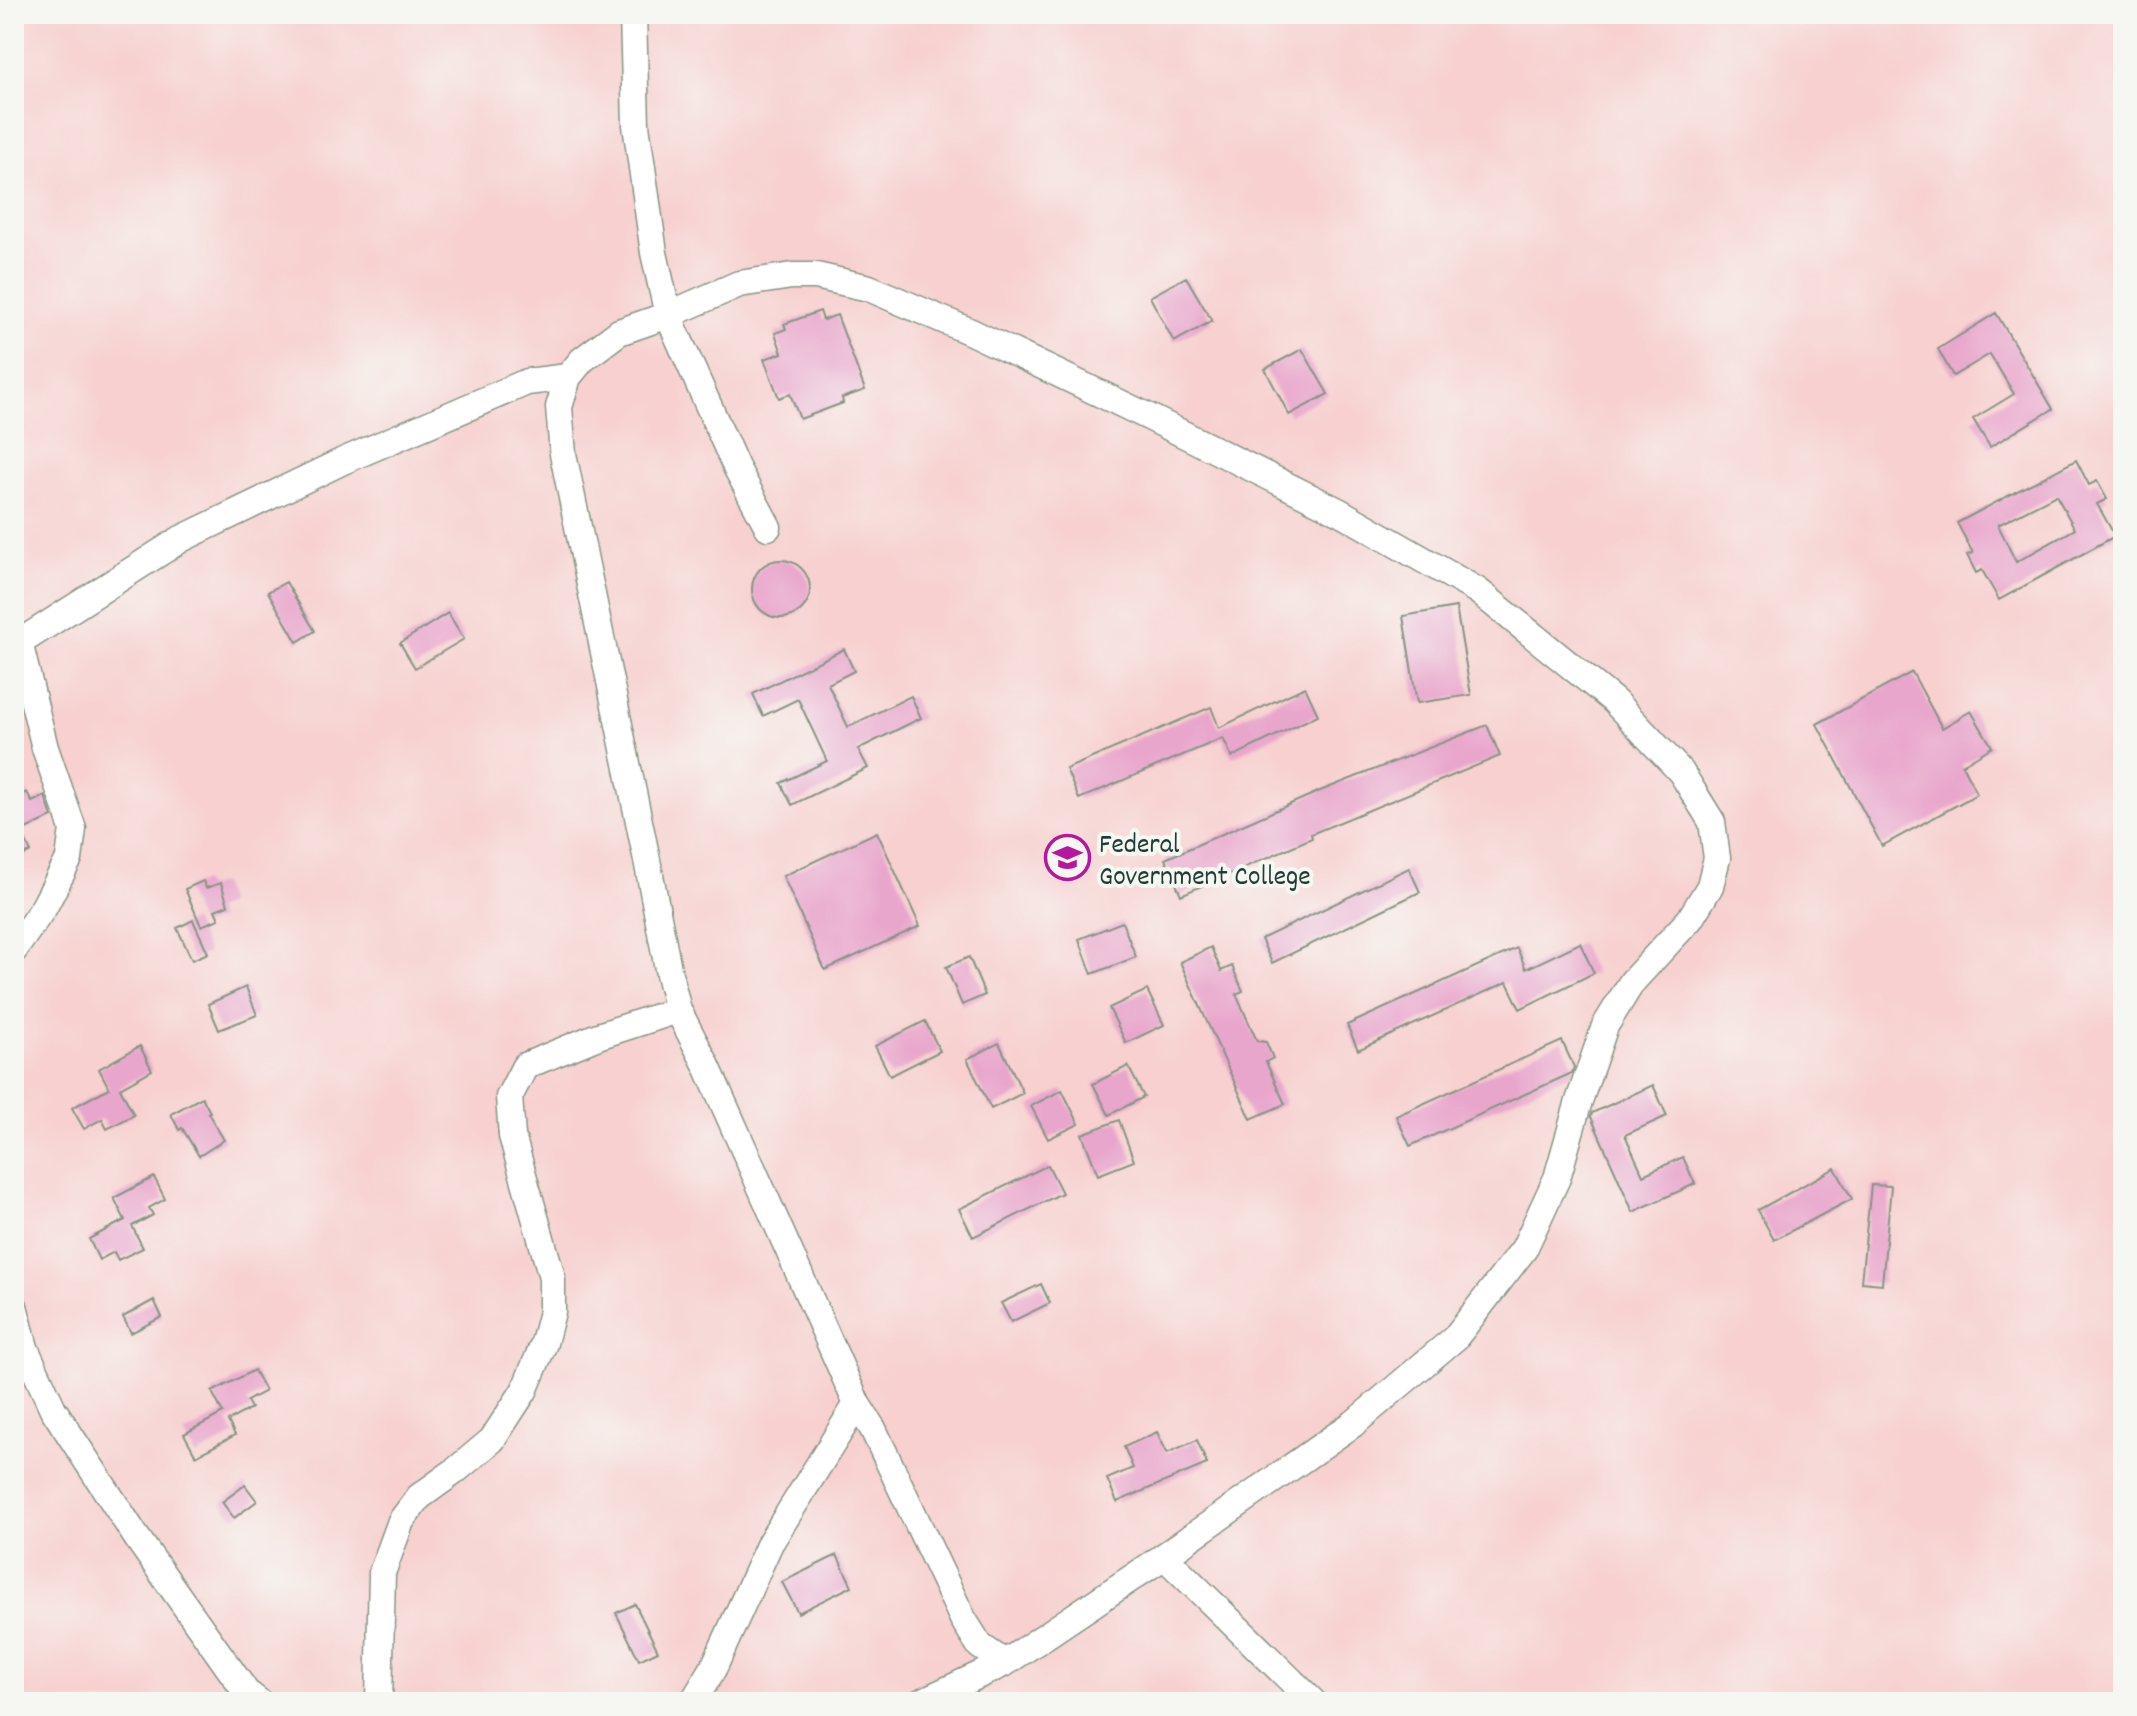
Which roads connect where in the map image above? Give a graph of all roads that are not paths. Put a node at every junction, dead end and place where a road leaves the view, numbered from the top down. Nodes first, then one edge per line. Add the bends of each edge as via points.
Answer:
1 (633, 14) edge
2 (668, 315) junction
3 (568, 377) junction
4 (768, 527) dead end
5 (16, 644) edge
6 (14, 950) edge
7 (678, 1010) junction
8 (14, 1306) edge
9 (857, 1404) junction
10 (1164, 1556) junction
11 (1005, 1663) junction
12 (259, 1702) edge
13 (379, 1702) edge
14 (693, 1702) edge
15 (921, 1702) edge
16 (1313, 1702) edge

1 - 2 street via 636,125
2 - 3 street via 619,332
2 - 4 street
2 - 10 street via 739,284 816,276 869,288 1149,417 1340,512 1478,591 1614,701 1681,772 1712,822 1717,858 1710,886 1690,919 1632,982 1605,1026 1557,1178 1524,1249 1455,1338 1353,1424
3 - 5 street via 527,382 343,461 181,539
3 - 7 street via 559,407 563,454
5 - 6 street via 73,829 69,859
7 - 9 street
7 - 13 street via 525,1066 509,1097 512,1136 552,1277 552,1312 524,1391 492,1440 419,1497 401,1521 382,1573
8 - 12 street via 25,1348 53,1409 137,1538 246,1692
9 - 11 street via 963,1619 980,1646
9 - 14 street via 770,1543
10 - 11 street
10 - 16 street
11 - 15 street

